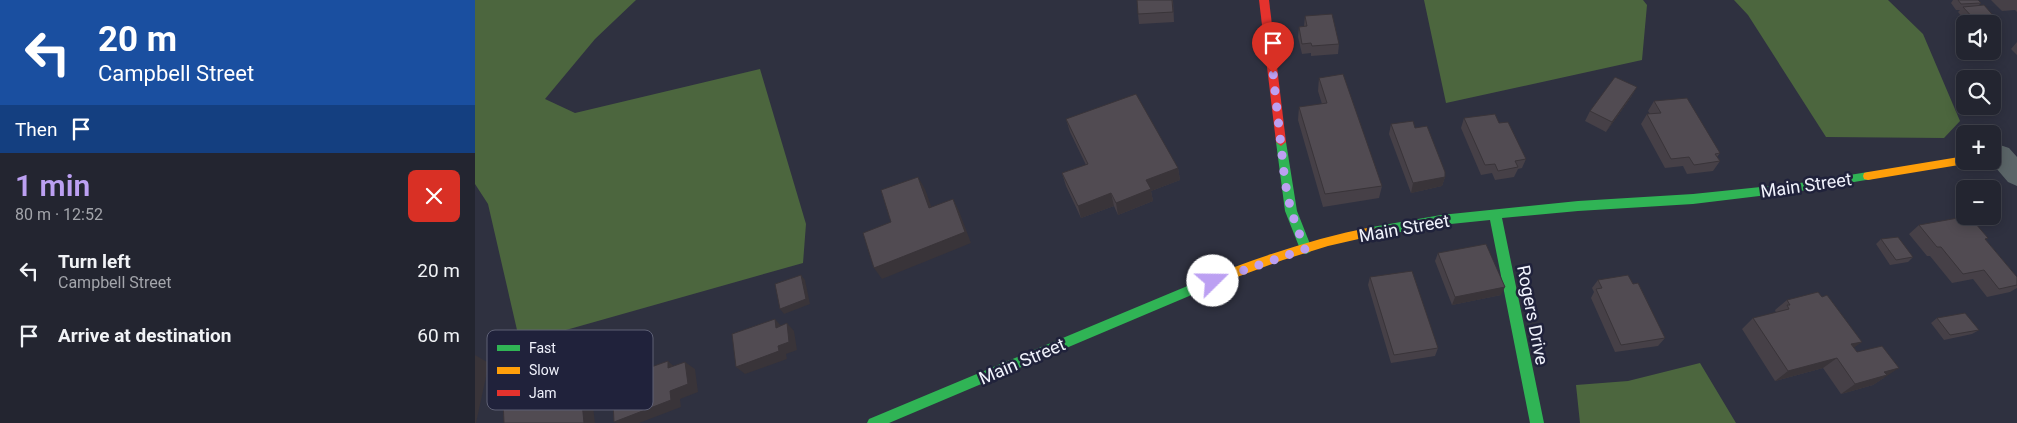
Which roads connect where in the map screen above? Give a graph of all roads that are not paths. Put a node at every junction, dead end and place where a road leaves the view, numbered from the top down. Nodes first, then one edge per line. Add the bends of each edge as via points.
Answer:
1 (1264, 0) edge
2 (2003, 154) edge
3 (1956, 161) edge
4 (2017, 175) edge
5 (1495, 214) junction
6 (1305, 249) junction
7 (874, 423) edge
8 (1537, 423) edge

1 - 6 street via 1285,182 1291,211
2 - 4 street
3 - 5 street, Main Street via 1693,199
5 - 6 street, Main Street via 1361,234
5 - 8 street, Rogers Drive
6 - 7 street, Main Street via 1231,273

